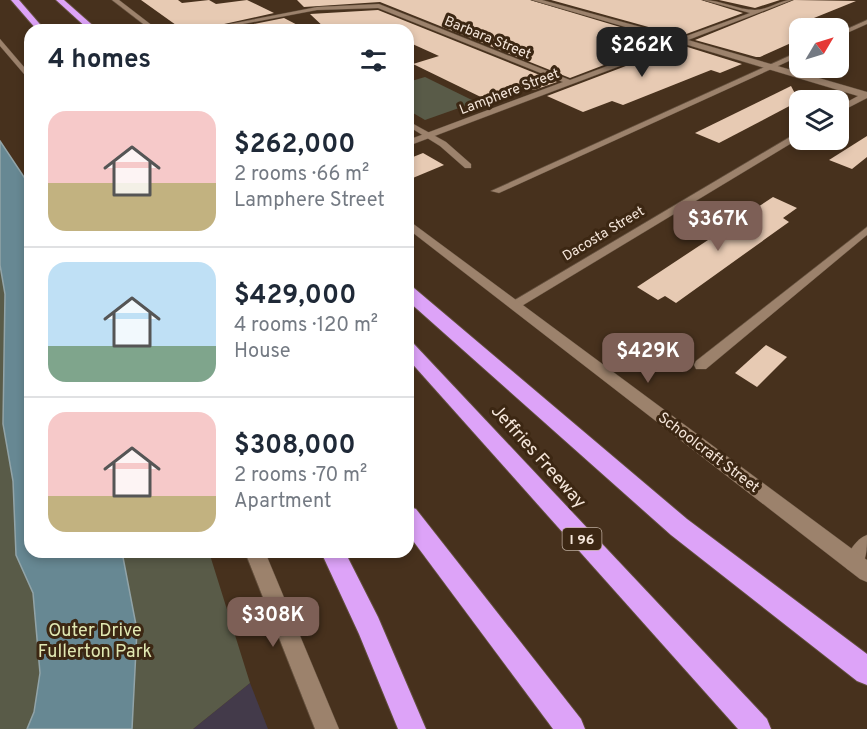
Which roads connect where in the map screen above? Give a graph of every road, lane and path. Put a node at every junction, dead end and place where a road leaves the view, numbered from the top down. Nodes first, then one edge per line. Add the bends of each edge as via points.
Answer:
1 (15, 0) edge
2 (60, 0) edge
3 (115, 0) edge
4 (535, 0) edge
5 (706, 0) edge
6 (789, 0) edge
7 (755, 12) junction
8 (867, 22) edge
9 (35, 24) edge
10 (87, 24) edge
11 (147, 24) edge
12 (231, 24) edge
13 (849, 30) edge
14 (681, 40) junction
15 (0, 41) edge
16 (789, 58) edge
17 (770, 67) junction
18 (24, 72) edge
19 (569, 82) junction
20 (866, 95) edge
21 (849, 105) edge
22 (414, 126) edge
23 (429, 135) junction
24 (414, 141) edge
25 (789, 141) edge
26 (468, 166) dead end
27 (496, 191) dead end
28 (414, 228) edge
29 (867, 230) edge
30 (414, 297) edge
31 (515, 304) junction
32 (414, 355) edge
33 (701, 365) dead end
34 (414, 524) edge
35 (867, 544) edge
36 (257, 558) edge
37 (336, 558) edge
38 (861, 567) edge
39 (867, 671) edge
40 (327, 729) edge
41 (412, 729) edge
42 (571, 729) edge
43 (757, 729) edge

1 - 9 highway
2 - 10 highway
3 - 11 street
4 - 14 street
5 - 7 street
6 - 7 street, Lamphere Street
7 - 14 street, Lamphere Street
8 - 13 lane
12 - 19 street, Barbara Street via 352,3 373,5
14 - 17 street
14 - 19 street, Lamphere Street
15 - 18 street
16 - 17 lane
17 - 20 street
17 - 27 lane
19 - 23 street, Lamphere Street
20 - 21 street
22 - 23 lane
23 - 24 street, Lamphere Street
23 - 26 lane
25 - 31 street, Dacosta Street
28 - 31 street, Schoolcraft Street
29 - 33 lane
30 - 39 highway via 679,527
31 - 38 street, Schoolcraft Street
32 - 43 highway, Jeffries Freeway / I 96
34 - 42 highway
35 - 38 street
36 - 40 street
37 - 41 highway

